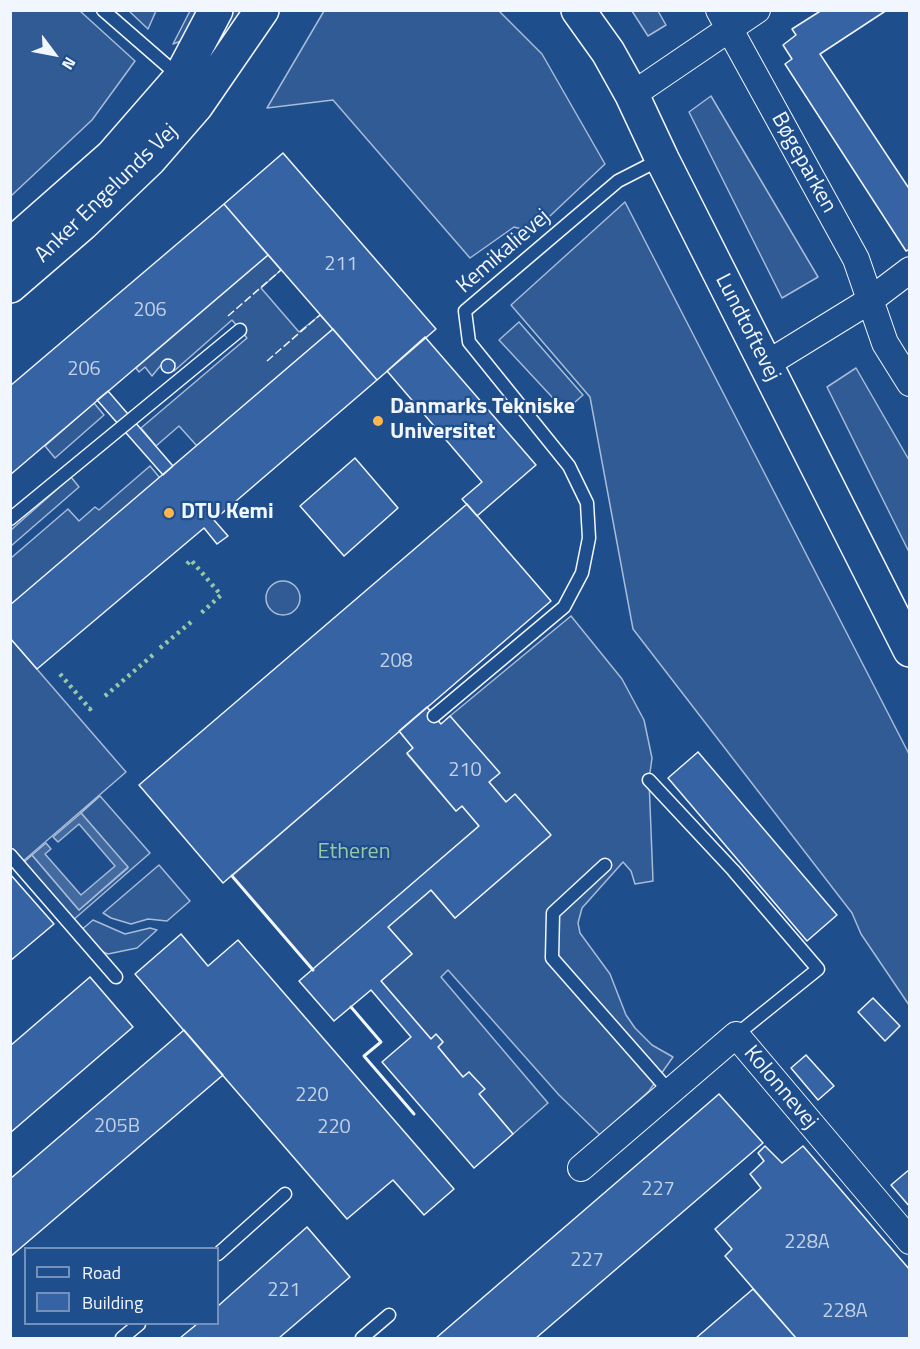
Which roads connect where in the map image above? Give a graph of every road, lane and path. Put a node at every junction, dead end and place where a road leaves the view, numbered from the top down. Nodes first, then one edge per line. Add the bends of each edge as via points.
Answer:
1 (103, 10) edge
2 (216, 10) edge
3 (262, 10) edge
4 (578, 10) edge
5 (757, 10) edge
6 (725, 20) edge
7 (180, 78) junction
8 (632, 95) junction
9 (662, 159) junction
10 (10, 246) edge
11 (909, 270) edge
12 (10, 286) edge
13 (869, 301) junction
14 (240, 330) dead end
15 (765, 364) junction
16 (909, 383) edge
17 (10, 519) edge
18 (909, 650) edge
19 (434, 716) dead end
20 (649, 780) dead end
21 (10, 855) edge
22 (605, 865) dead end
23 (116, 977) dead end
24 (736, 1035) junction
25 (670, 1092) junction
26 (581, 1168) dead end
27 (285, 1194) dead end
28 (909, 1241) edge
29 (219, 1253) edge
30 (389, 1315) dead end
31 (137, 1325) edge
32 (122, 1338) edge
33 (362, 1338) edge

1 - 7 lane
2 - 7 street, Anker Engelunds Vej
3 - 12 street, Anker Engelunds Vej via 196,106 150,159
4 - 8 street, Lundtoftevej
5 - 6 street
6 - 8 street
6 - 13 street, Bøgeparken via 856,259
7 - 10 street, Anker Engelunds Vej via 112,156
8 - 9 street, Lundtoftevej
9 - 15 street, Lundtoftevej
9 - 19 lane, Kemikalievej via 618,181 465,311 469,342 569,466 588,503 589,538 582,573 564,607
11 - 13 street
13 - 15 street
13 - 16 street, Bøgeparken via 885,343
14 - 17 lane
15 - 18 street, Lundtoftevej
20 - 24 lane via 818,969
21 - 23 lane
22 - 25 lane via 553,913 552,958
24 - 25 street, Kolonnevej
24 - 28 street, Kolonnevej
25 - 26 street, Kolonnevej
27 - 29 lane
30 - 33 lane
31 - 32 lane

